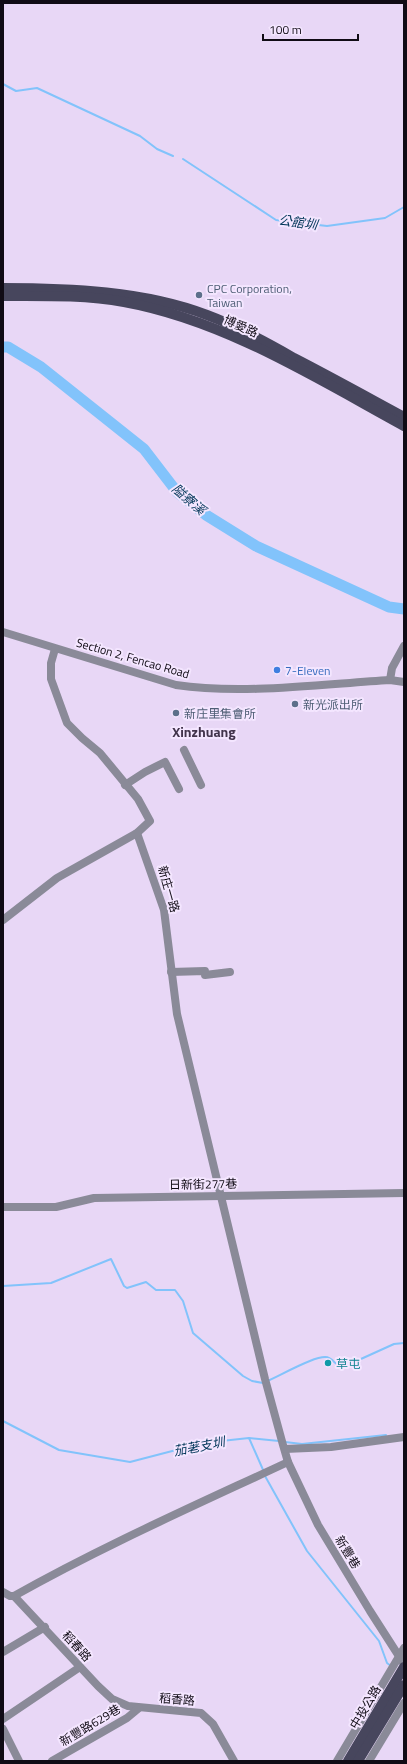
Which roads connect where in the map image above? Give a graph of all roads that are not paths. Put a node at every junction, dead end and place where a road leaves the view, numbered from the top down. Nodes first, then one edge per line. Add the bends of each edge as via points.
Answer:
1 (3, 288) edge
2 (3, 296) edge
3 (171, 309) junction
4 (205, 319) junction
5 (404, 417) edge
6 (404, 426) edge
7 (3, 632) edge
8 (404, 646) edge
9 (56, 649) junction
10 (390, 680) junction
11 (404, 682) edge
12 (184, 750) dead end
13 (125, 785) junction
14 (201, 786) dead end
15 (179, 789) dead end
16 (137, 833) junction
17 (3, 920) edge
18 (171, 972) junction
19 (230, 972) dead end
20 (404, 1193) edge
21 (221, 1196) junction
22 (3, 1206) edge
23 (404, 1437) edge
24 (283, 1445) junction
25 (288, 1462) junction
26 (3, 1592) edge
27 (14, 1596) junction
28 (45, 1627) junction
29 (404, 1648) edge
30 (3, 1652) edge
31 (399, 1656) junction
32 (404, 1665) edge
33 (80, 1667) junction
34 (404, 1685) edge
35 (404, 1703) edge
36 (139, 1708) junction
37 (3, 1719) edge
38 (3, 1729) edge
39 (19, 1761) edge
40 (52, 1761) edge
41 (234, 1761) edge
42 (337, 1761) edge
43 (348, 1761) edge
44 (358, 1761) edge
45 (369, 1761) edge

1 - 3 main road, 博愛路 via 44,288 122,294
2 - 3 main road, 博愛路 via 93,299
3 - 4 main road, 博愛路
4 - 5 main road, 博愛路 via 253,336
4 - 6 main road, 博愛路
7 - 9 street, Section 2, Fencao Road
8 - 10 street via 392,668
9 - 10 street, Section 2, Fencao Road via 176,685 202,689
9 - 13 street via 51,663 51,679 67,723 100,754
10 - 11 street, Section 2, Fencao Road
12 - 14 street
13 - 15 street via 165,762
13 - 16 street via 138,799 150,821
16 - 17 street via 57,878
16 - 18 street, 新庄一路 via 164,910
18 - 19 street via 205,971 205,975
18 - 21 street, 新庄一路 via 177,1014
20 - 21 street, 日新街277巷
21 - 22 street, 日新街277巷 via 94,1198 56,1207
21 - 24 street, 新庄一路
23 - 24 street via 331,1447
24 - 25 street, 新豐巷
25 - 27 street via 55,1572
25 - 31 street, 新豐巷 via 318,1526
26 - 27 street, 稻春路
27 - 28 street, 稻春路
28 - 30 street
28 - 33 street, 稻春路
29 - 31 street
31 - 32 street, 新豐巷
31 - 42 street
32 - 43 main road, 中投公路
33 - 36 street, 稻春路 via 112,1699
33 - 37 street
34 - 44 main road, 中投公路
35 - 45 street
36 - 40 street, 新豐路629巷 via 127,1718
36 - 41 street, 稻香路 via 201,1713 213,1724
38 - 39 street

